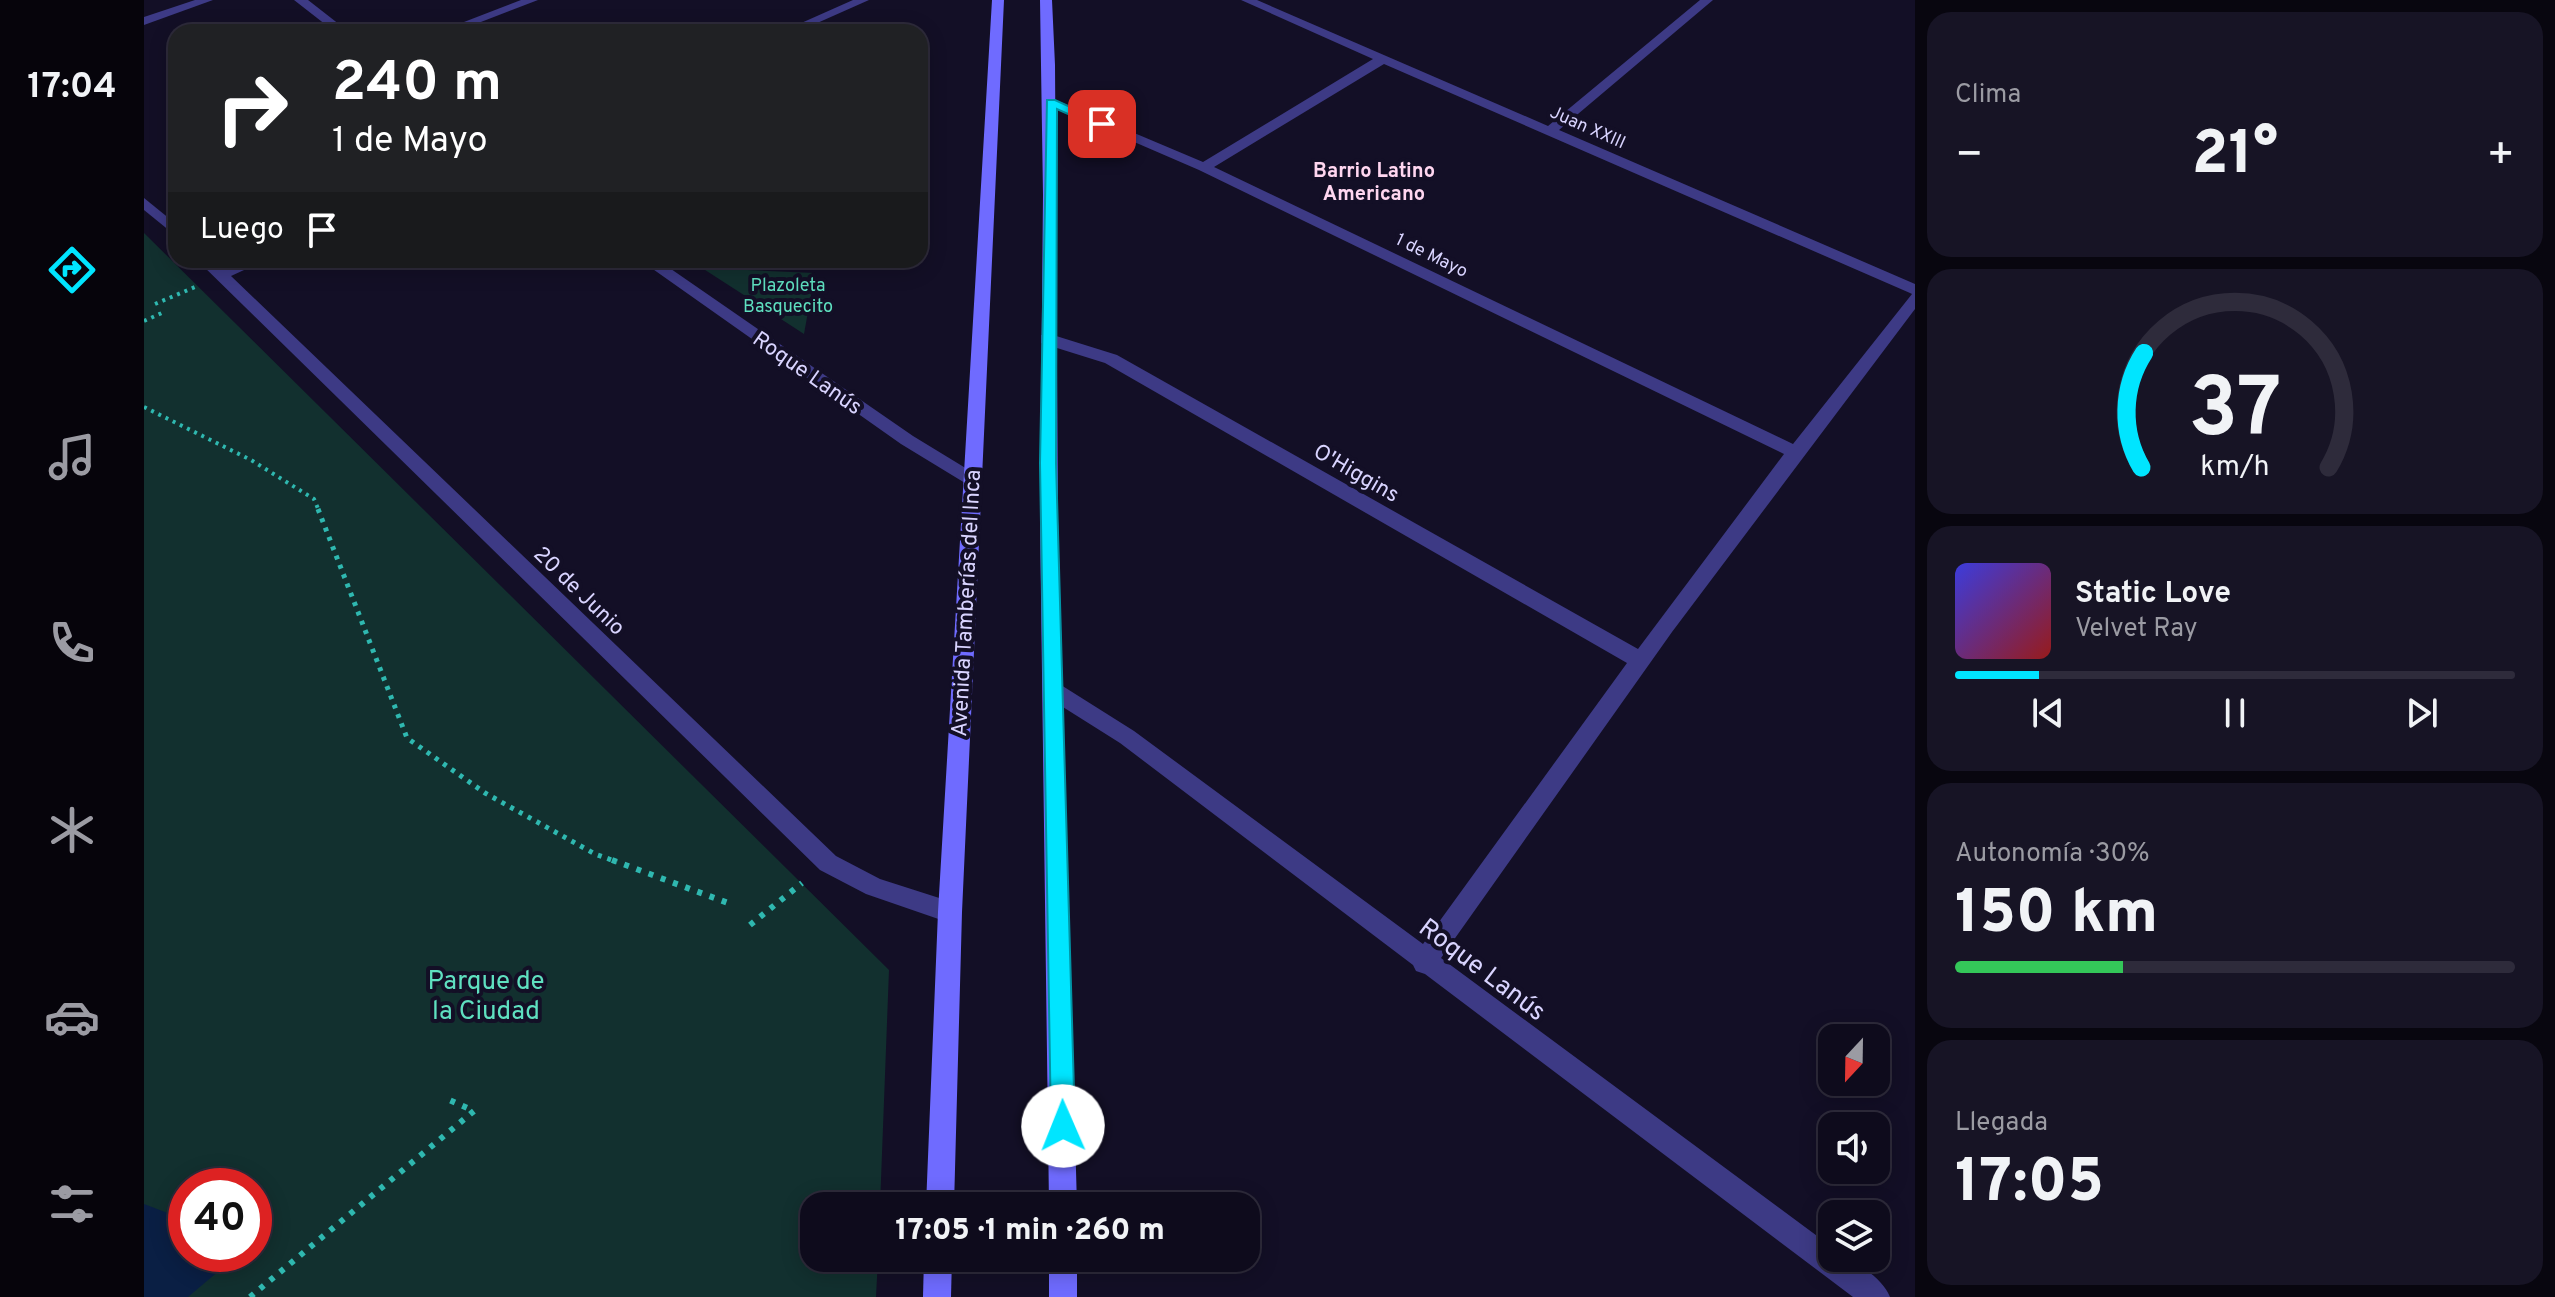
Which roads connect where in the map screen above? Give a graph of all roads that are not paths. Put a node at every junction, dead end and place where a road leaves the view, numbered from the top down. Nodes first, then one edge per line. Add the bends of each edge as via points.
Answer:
1 (207, 0) edge
2 (300, 0) edge
3 (532, 0) edge
4 (863, 0) edge
5 (998, 0) edge
6 (1046, 0) edge
7 (1247, 0) edge
8 (1707, 0) edge
9 (144, 21) edge
10 (332, 24) edge
11 (466, 24) edge
12 (806, 24) edge
13 (1383, 59) junction
14 (1051, 103) junction
15 (1551, 130) junction
16 (1204, 167) junction
17 (144, 202) edge
18 (168, 224) edge
19 (214, 268) edge
20 (238, 268) edge
21 (669, 268) edge
22 (221, 275) junction
23 (1915, 290) edge
24 (1915, 298) edge
25 (1047, 339) junction
26 (1793, 451) junction
27 (971, 479) junction
28 (1638, 659) junction
29 (1054, 691) junction
30 (950, 912) junction
31 (1424, 963) junction
32 (940, 1192) edge
33 (1063, 1192) edge
34 (938, 1272) edge
35 (1063, 1272) edge
36 (937, 1297) edge
37 (1063, 1297) edge
38 (1876, 1297) edge

1 - 9 street
2 - 10 street
3 - 11 street
4 - 12 street
5 - 27 street, Avenida Tamberías del Inca
6 - 14 street
7 - 13 street, Juan XXIII
8 - 15 street
13 - 15 street, Juan XXIII
13 - 16 street
14 - 16 street, 1 de Mayo
14 - 25 street
15 - 23 street, Juan XXIII
16 - 26 street, 1 de Mayo
17 - 18 street
19 - 22 street, 20 de Junio
20 - 22 street
21 - 27 street, Roque Lanús via 907,440
22 - 30 street, 20 de Junio via 828,863 874,887
24 - 26 street
25 - 28 street, O'Higgins via 1111,359
25 - 29 street
26 - 28 street
27 - 30 street, Avenida Tamberías del Inca
28 - 31 street
29 - 31 street, Roque Lanús via 1127,737
29 - 33 street
30 - 32 street, Avenida Tamberías del Inca
31 - 38 street, Roque Lanús
34 - 36 street
35 - 37 street

